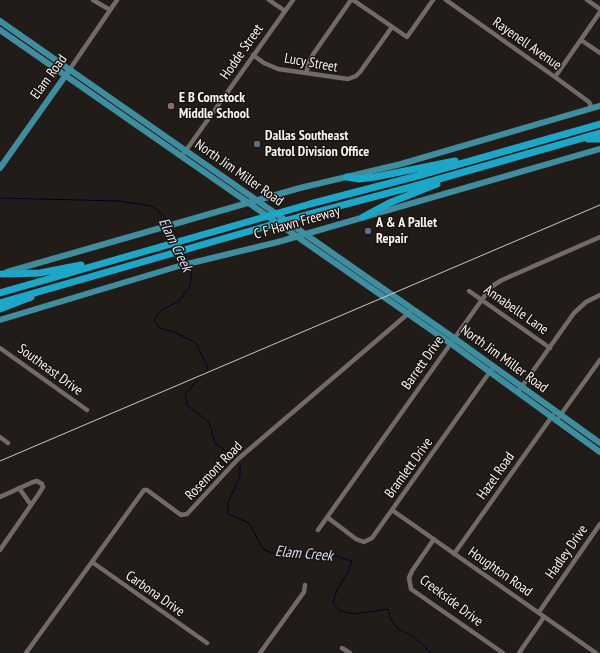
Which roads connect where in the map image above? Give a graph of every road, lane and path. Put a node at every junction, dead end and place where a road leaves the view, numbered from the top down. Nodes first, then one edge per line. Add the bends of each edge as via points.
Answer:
1 (93, 0) edge
2 (117, 0) edge
3 (269, 0) edge
4 (293, 0) edge
5 (352, 0) edge
6 (433, 0) edge
7 (446, 0) edge
8 (587, 0) edge
9 (600, 9) edge
10 (110, 10) junction
11 (285, 11) junction
12 (600, 12) edge
13 (0, 21) edge
14 (392, 27) junction
15 (0, 30) edge
16 (581, 40) junction
17 (600, 52) edge
18 (253, 55) junction
19 (70, 69) junction
20 (306, 73) junction
21 (66, 75) junction
22 (555, 77) junction
23 (122, 105) junction
24 (600, 106) edge
25 (592, 108) junction
26 (118, 111) junction
27 (147, 123) junction
28 (600, 124) edge
29 (142, 128) junction
30 (600, 133) edge
31 (578, 139) junction
32 (600, 139) edge
33 (600, 149) edge
34 (184, 153) junction
35 (471, 161) junction
36 (0, 168) edge
37 (212, 168) junction
38 (208, 173) junction
39 (452, 176) junction
40 (347, 177) junction
41 (234, 183) junction
42 (230, 189) junction
43 (258, 200) junction
44 (249, 202) junction
45 (363, 217) junction
46 (321, 230) junction
47 (305, 234) junction
48 (297, 237) junction
49 (600, 237) edge
50 (323, 248) junction
51 (108, 261) junction
52 (1, 274) edge
53 (43, 290) junction
54 (469, 291) dead end
55 (0, 293) edge
56 (600, 295) edge
57 (481, 300) junction
58 (0, 303) edge
59 (0, 309) edge
60 (410, 312) junction
61 (0, 320) edge
62 (454, 338) junction
63 (450, 344) junction
64 (0, 348) edge
65 (550, 348) junction
66 (600, 360) edge
67 (494, 366) junction
68 (490, 372) junction
69 (522, 386) junction
70 (518, 392) junction
71 (87, 410) dead end
72 (556, 416) junction
73 (0, 437) edge
74 (8, 443) dead end
75 (600, 443) edge
76 (600, 452) edge
77 (20, 488) junction
78 (0, 497) edge
79 (31, 505) junction
80 (392, 510) junction
81 (327, 517) junction
82 (600, 524) edge
83 (318, 530) dead end
84 (434, 539) junction
85 (0, 550) edge
86 (454, 554) junction
87 (92, 562) junction
88 (305, 585) dead end
89 (538, 612) junction
90 (544, 616) junction
91 (206, 643) dead end
92 (342, 648) dead end
93 (26, 653) edge
94 (260, 653) edge
95 (350, 653) edge
96 (503, 653) edge
97 (519, 653) edge
98 (596, 653) edge

1 - 10 street
2 - 10 street, Elam Road
3 - 11 street
4 - 11 street, Hodde Street
5 - 14 street
5 - 20 street via 312,56
6 - 14 street via 406,38
7 - 22 street, Rayenell Avenue
8 - 9 street
10 - 19 street, Elam Road
11 - 18 street, Hodde Street
12 - 16 street
13 - 19 main road, North Jim Miller Road
14 - 20 street, Lucy Street via 356,76 344,79
15 - 21 main road, North Jim Miller Road
16 - 17 street
16 - 22 street
18 - 20 street, Lucy Street via 274,67
18 - 34 street, Hodde Street
19 - 21 main road, Elam Road
19 - 23 main road, North Jim Miller Road
21 - 26 main road, North Jim Miller Road
21 - 36 main road, Elam Road
22 - 25 street, Rayenell Avenue via 589,102
23 - 26 main road
23 - 27 main road, North Jim Miller Road
24 - 25 main road
25 - 40 main road via 401,164
26 - 29 main road, North Jim Miller Road
27 - 29 main road
27 - 34 main road, North Jim Miller Road
28 - 35 highway, C F Hawn Freeway
29 - 34 main road, North Jim Miller Road
30 - 31 highway, C F Hawn Freeway
31 - 32 highway
31 - 39 highway, C F Hawn Freeway
33 - 45 main road, C F Hawn Freeway
34 - 37 main road, North Jim Miller Road
34 - 38 main road, North Jim Miller Road
35 - 40 highway via 459,160 359,179
35 - 51 highway, C F Hawn Freeway
37 - 38 main road
37 - 41 main road, North Jim Miller Road
38 - 42 main road, North Jim Miller Road
39 - 45 highway
39 - 53 highway, C F Hawn Freeway
40 - 43 main road
41 - 42 main road
41 - 43 main road, North Jim Miller Road
42 - 44 main road, North Jim Miller Road
43 - 44 main road
43 - 47 main road, North Jim Miller Road
44 - 48 main road, North Jim Miller Road
44 - 52 main road
45 - 46 main road, C F Hawn Freeway
46 - 47 main road, C F Hawn Freeway
46 - 50 main road via 317,240
47 - 48 main road, C F Hawn Freeway
47 - 50 main road, North Jim Miller Road
48 - 60 main road, North Jim Miller Road
48 - 61 main road, C F Hawn Freeway via 195,261
49 - 57 street, Barrett Drive via 502,280 491,287
50 - 60 main road, North Jim Miller Road
51 - 52 highway via 40,272
51 - 55 highway, C F Hawn Freeway
53 - 58 highway, C F Hawn Freeway
53 - 59 highway
54 - 57 street, Annabelle Lane
56 - 65 street via 580,307
57 - 62 street, Barrett Drive
57 - 65 street, Annabelle Lane
60 - 62 main road, North Jim Miller Road
60 - 63 main road, North Jim Miller Road
60 - 87 street, Rosemont Road via 238,458 187,514 181,515 148,490 144,490
62 - 63 street, Barrett Drive
62 - 67 main road, North Jim Miller Road
63 - 68 main road, North Jim Miller Road
63 - 81 street, Barrett Drive
64 - 71 street, Southeast Drive
65 - 69 street
66 - 72 street, Hazel Road
67 - 68 street, Bramlett Drive
67 - 69 main road, North Jim Miller Road
68 - 70 main road, North Jim Miller Road
68 - 80 street, Bramlett Drive
69 - 70 street
69 - 72 main road, North Jim Miller Road
70 - 72 main road, North Jim Miller Road
72 - 75 main road, North Jim Miller Road
72 - 76 main road, North Jim Miller Road
72 - 86 street, Hazel Road
73 - 74 street
77 - 78 street
77 - 79 street
77 - 79 street via 37,481 42,484 43,487
79 - 85 street
80 - 81 street, Bramlett Drive via 372,538 364,542
80 - 84 street, Houghton Road
81 - 83 street, Barrett Drive
82 - 89 street, Hadley Drive
84 - 86 street, Houghton Road
84 - 96 street, Creekside Drive via 412,571 409,578 411,589
86 - 89 street, Houghton Road
87 - 91 street, Carbona Drive
87 - 93 street, Rosemont Road
88 - 94 street via 304,592
89 - 90 street, Houghton Road
90 - 97 street
90 - 98 street, Houghton Road
92 - 95 street

